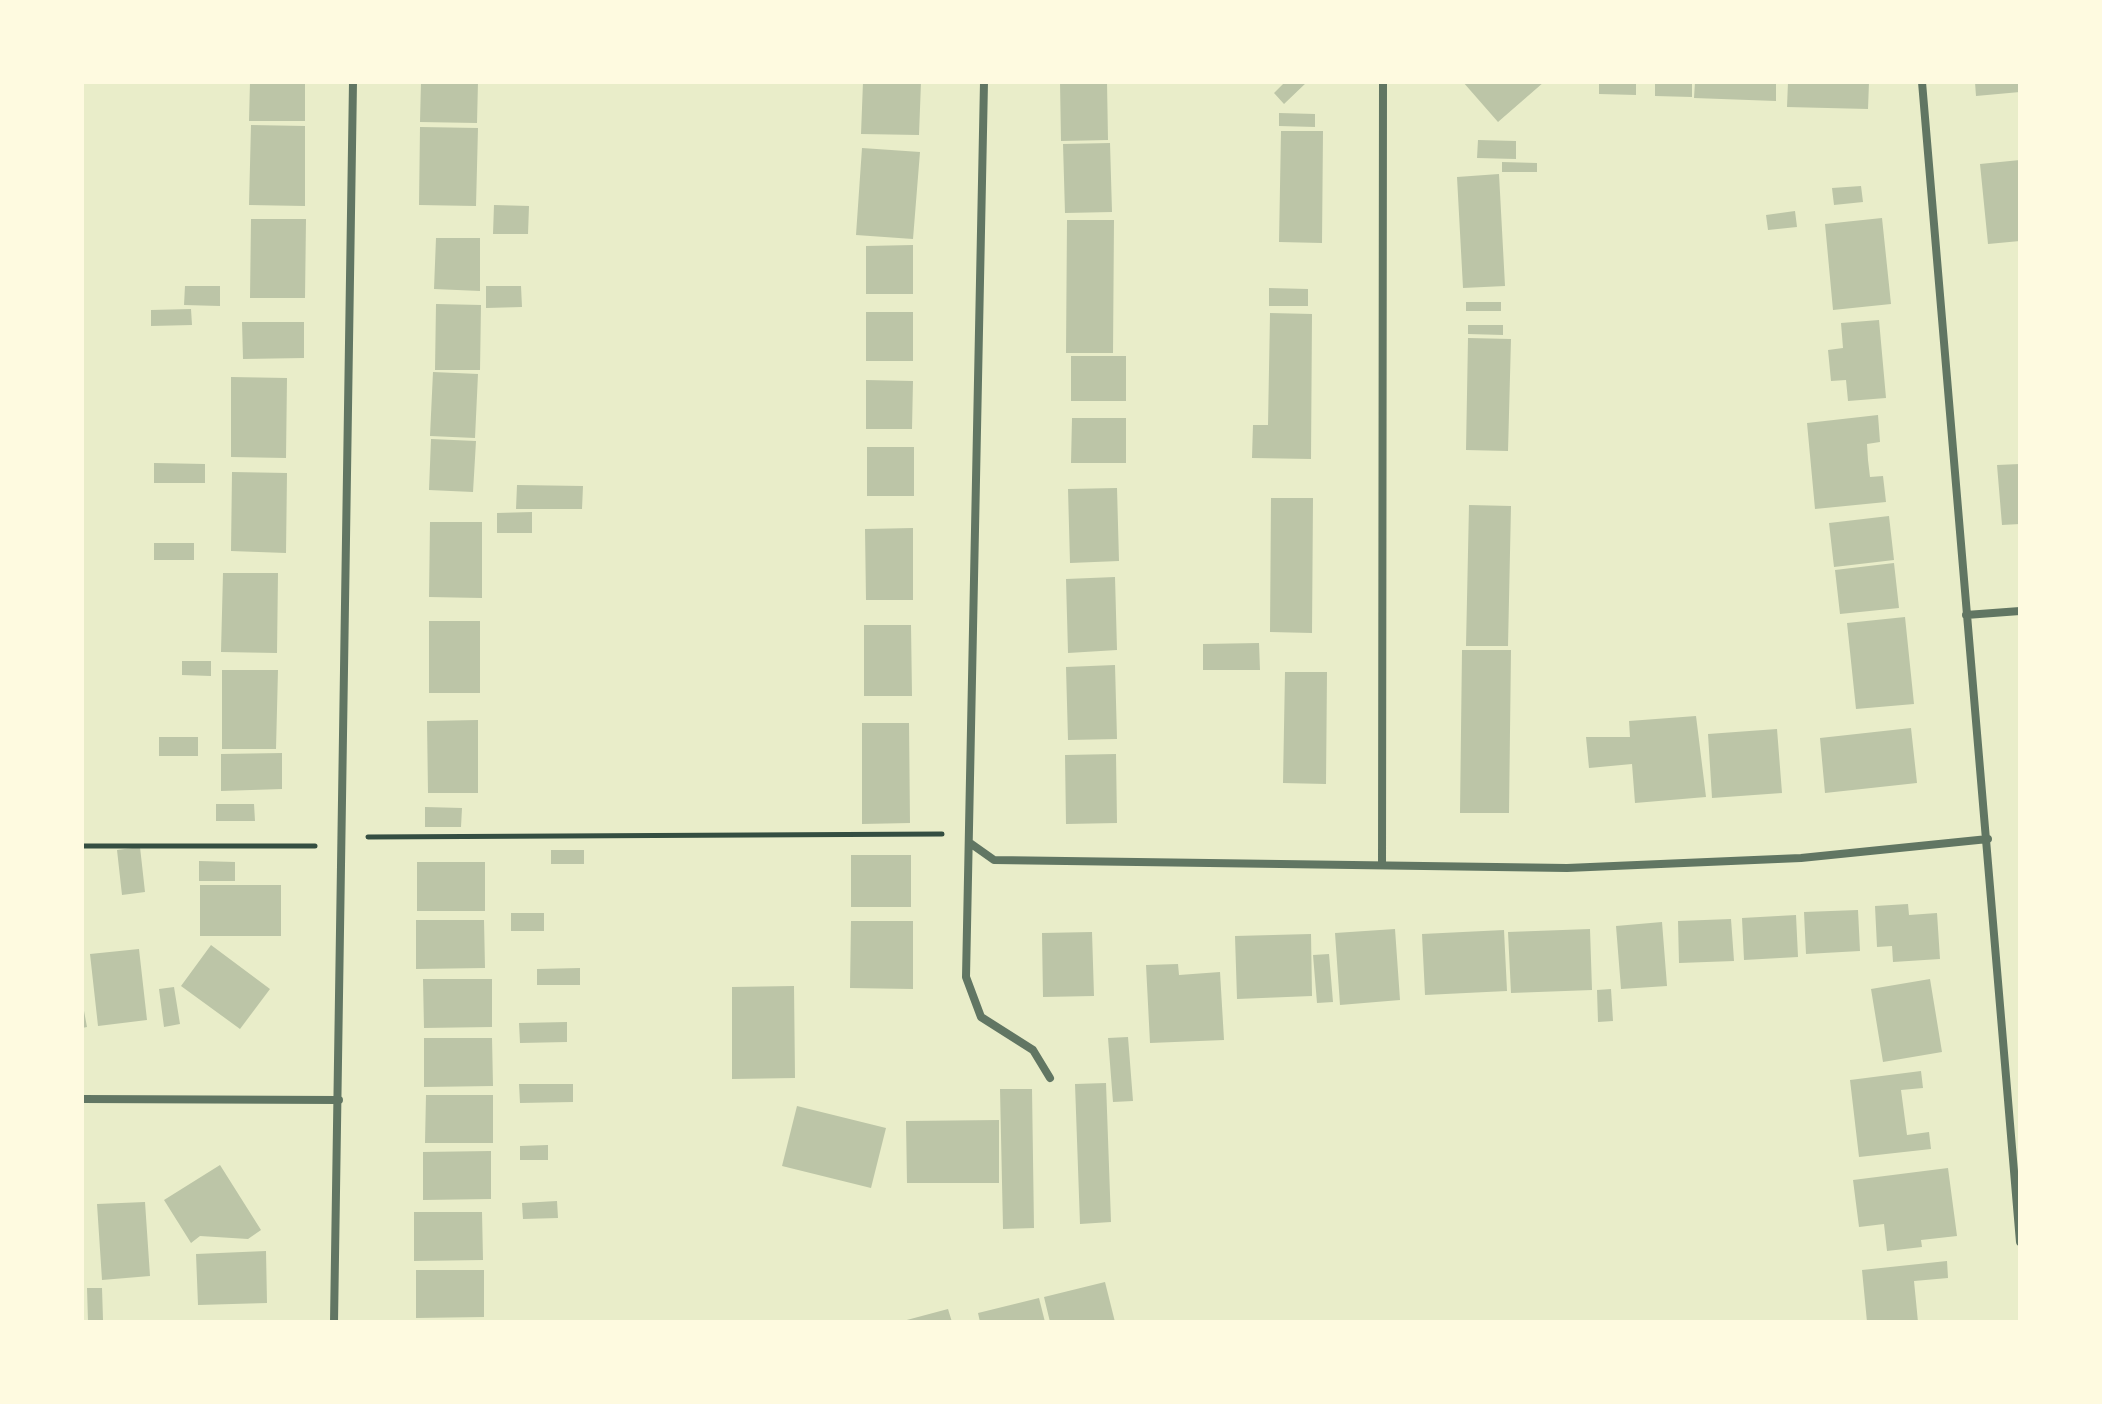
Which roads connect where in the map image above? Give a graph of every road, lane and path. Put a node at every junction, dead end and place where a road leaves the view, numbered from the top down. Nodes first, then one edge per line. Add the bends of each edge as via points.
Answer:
1 (353, 82) edge
2 (984, 82) edge
3 (1383, 82) edge
4 (1922, 82) edge
5 (2020, 611) edge
6 (1966, 615) junction
7 (1988, 839) junction
8 (970, 843) junction
9 (339, 844) junction
10 (82, 846) edge
11 (1382, 864) junction
12 (1050, 1078) dead end
13 (82, 1099) edge
14 (339, 1100) junction
15 (2020, 1129) edge
16 (2009, 1130) junction
17 (2020, 1242) edge
18 (334, 1322) edge

1 - 9 street
2 - 8 street
3 - 11 street
4 - 6 street
5 - 6 street
6 - 7 street
7 - 11 street via 1801,858 1567,868
7 - 16 street
8 - 9 path via 928,834 376,835
8 - 11 street via 994,860
8 - 12 street via 970,994 981,1017 1033,1050
9 - 10 path
9 - 14 street
13 - 14 street
14 - 18 street
15 - 16 street
16 - 17 street

